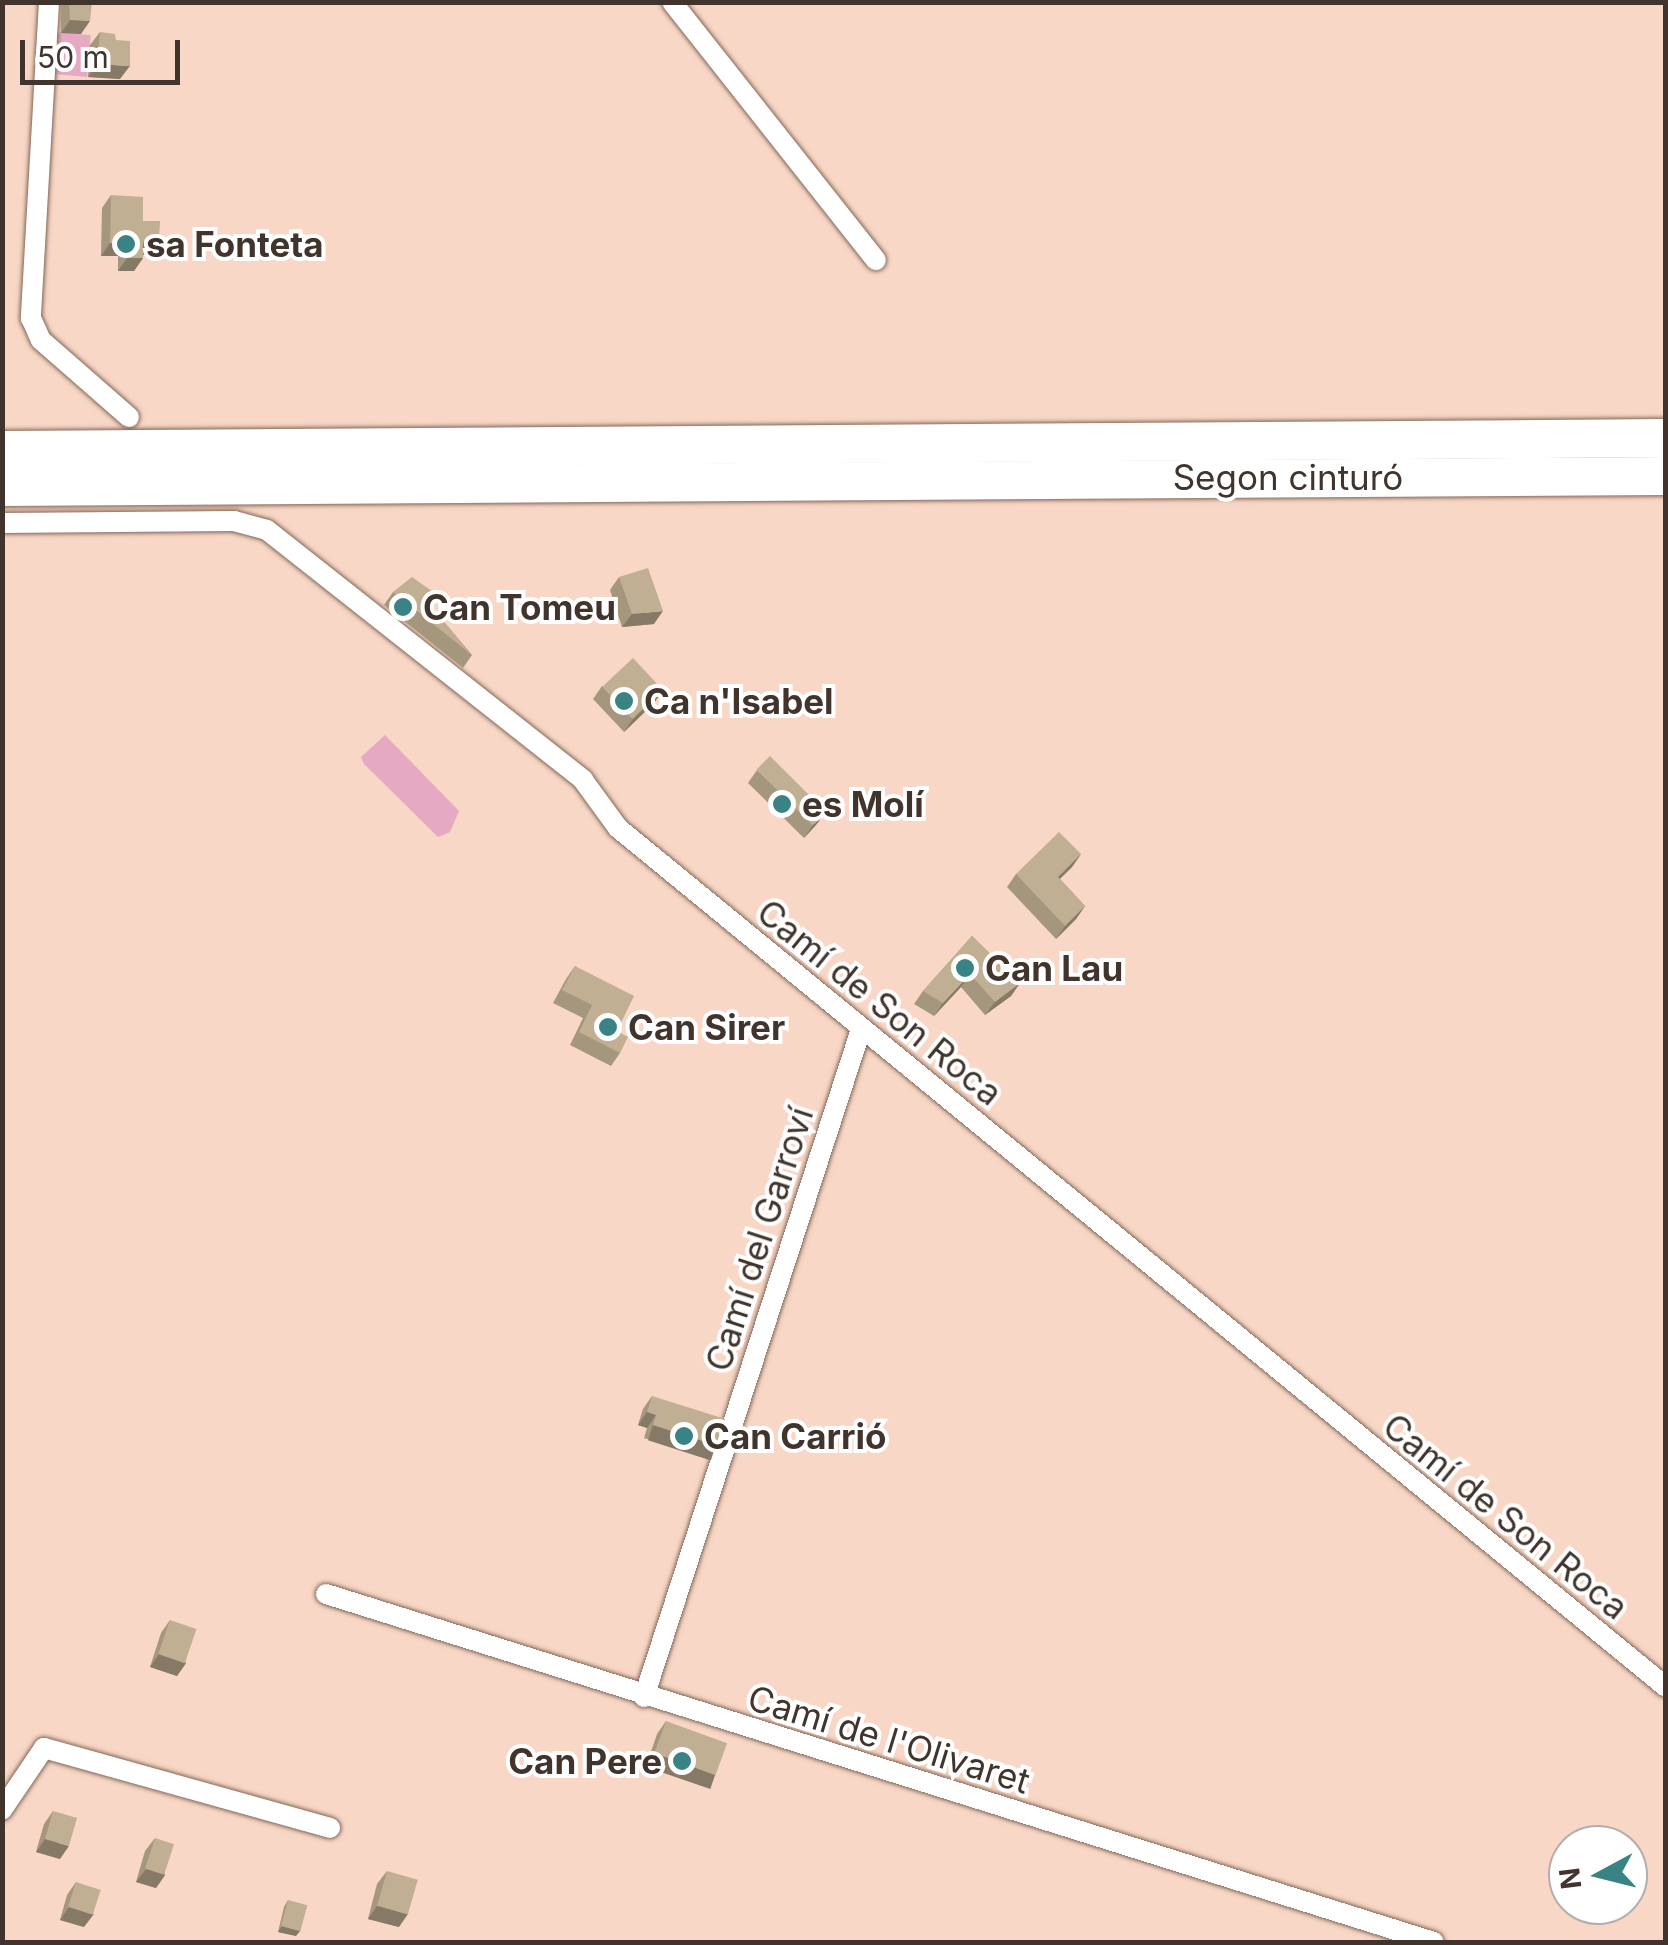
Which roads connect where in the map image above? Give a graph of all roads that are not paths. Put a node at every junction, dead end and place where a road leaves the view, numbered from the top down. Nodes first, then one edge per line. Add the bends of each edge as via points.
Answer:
1 (49, 2) edge
2 (672, 2) edge
3 (876, 260) dead end
4 (129, 417) dead end
5 (1666, 420) edge
6 (1498, 437) junction
7 (1666, 438) edge
8 (2, 450) edge
9 (1472, 476) junction
10 (1666, 476) edge
11 (2, 487) edge
12 (1666, 496) edge
13 (2, 523) edge
14 (862, 1029) junction
15 (326, 1594) dead end
16 (1666, 1687) edge
17 (644, 1698) junction
18 (2, 1810) edge
19 (330, 1828) dead end
20 (1434, 1942) edge

1 - 4 street via 31,318 41,340
2 - 3 street
5 - 6 highway via 1565,420
6 - 7 highway
6 - 8 highway
9 - 10 highway, Segon cinturó
9 - 11 highway, Segon cinturó
9 - 12 highway via 1556,494
13 - 14 street, Camí de Son Roca via 260,525 583,780 618,828
14 - 16 street, Camí de Son Roca
14 - 17 street, Camí del Garroví
15 - 17 street, Camí de l'Olivaret
17 - 20 street, Camí de l'Olivaret
18 - 19 street via 44,1748

